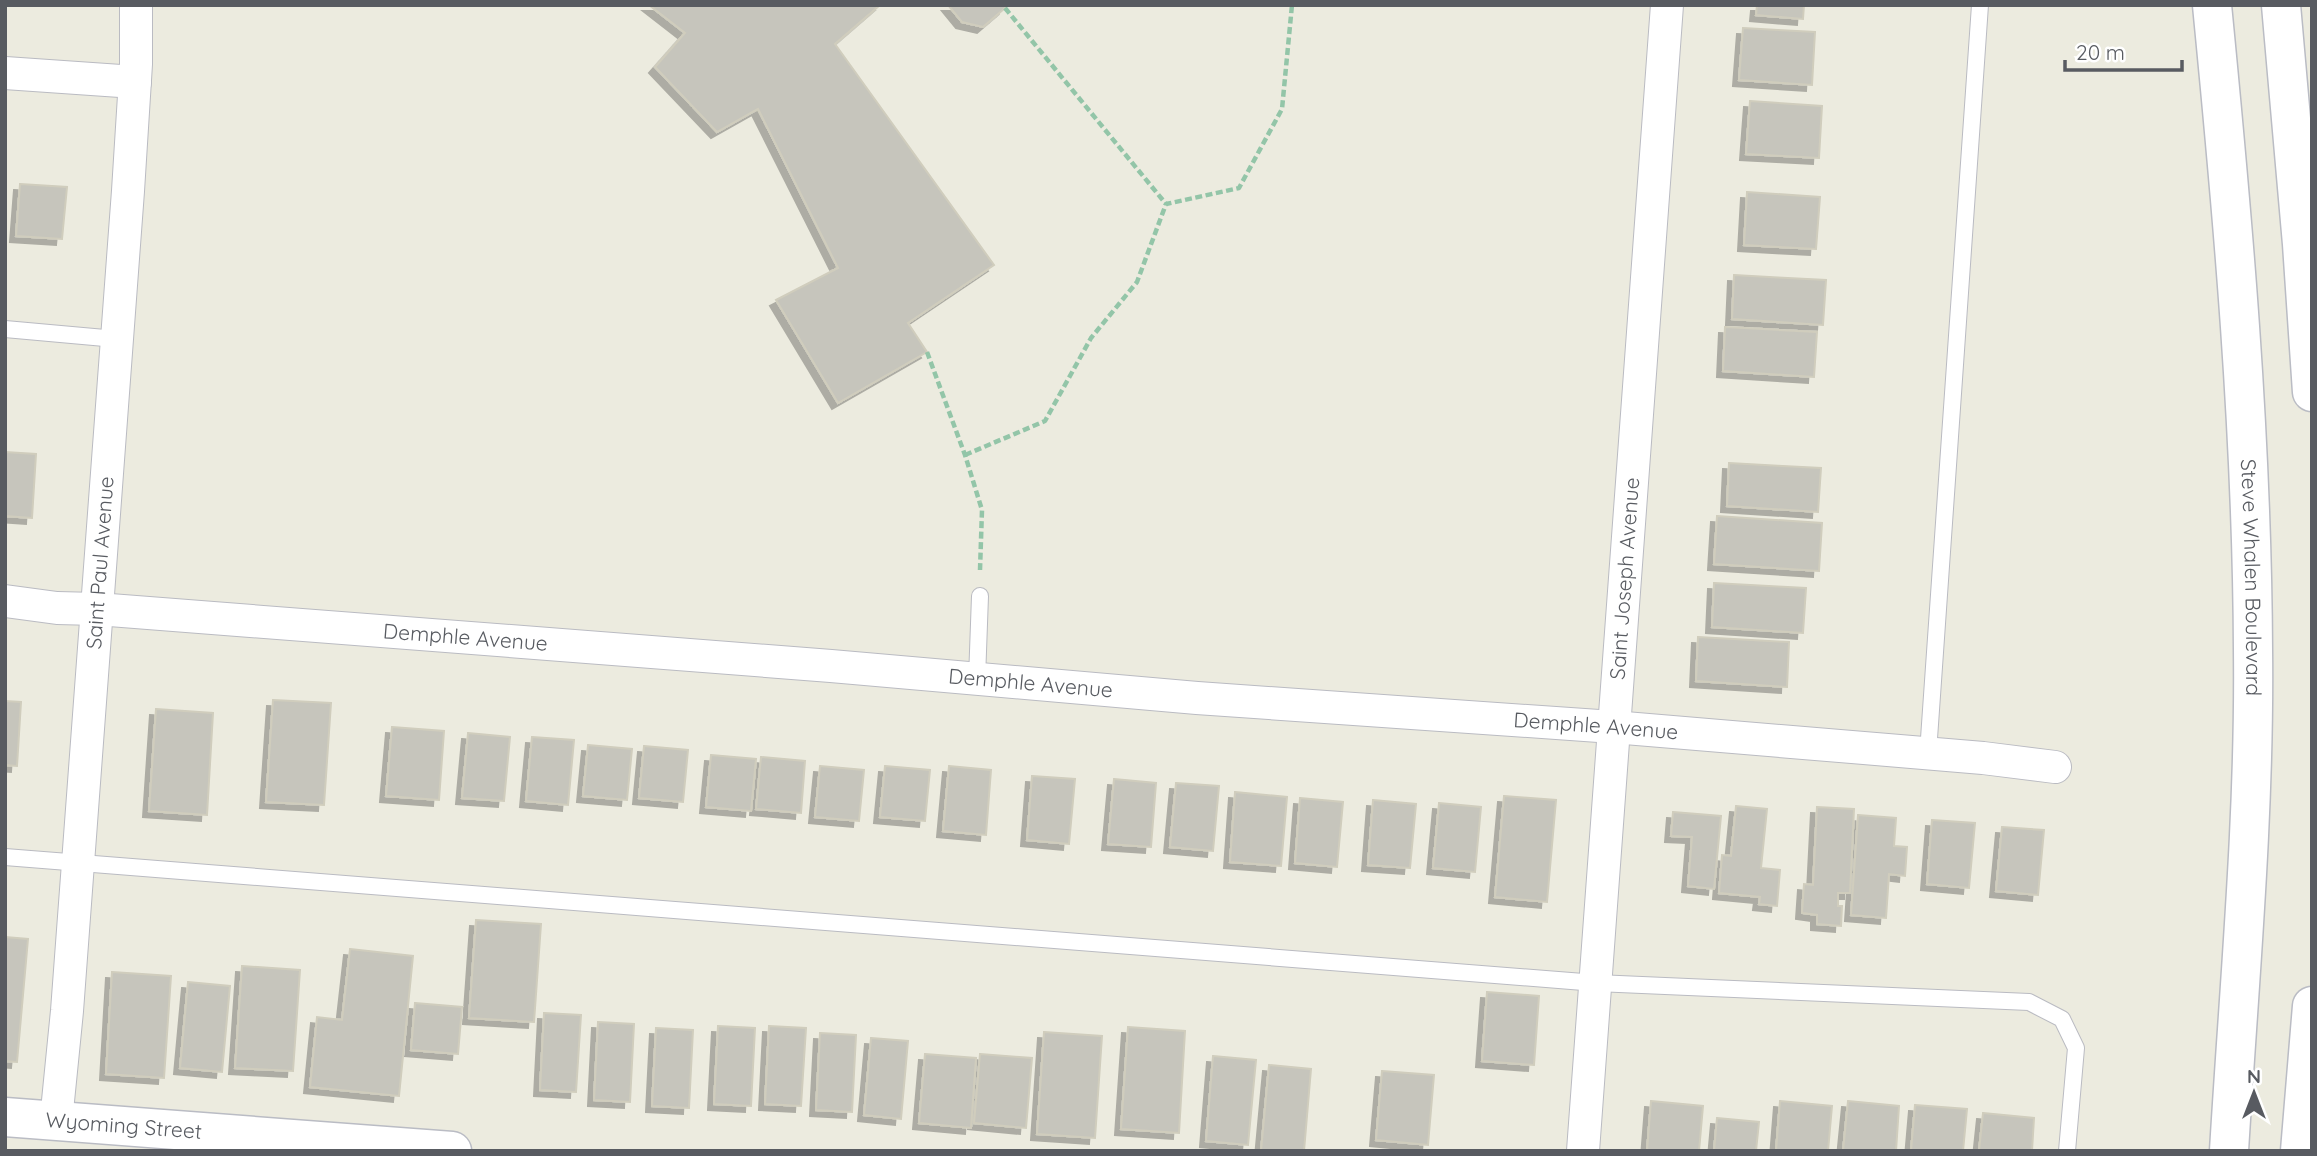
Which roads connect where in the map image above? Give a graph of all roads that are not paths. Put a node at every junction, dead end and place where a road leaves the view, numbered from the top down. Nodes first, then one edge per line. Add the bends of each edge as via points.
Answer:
1 (136, 5) edge
2 (1667, 5) edge
3 (1980, 5) edge
4 (2212, 5) edge
5 (2281, 5) edge
6 (5, 73) edge
7 (135, 82) junction
8 (5, 329) edge
9 (117, 340) junction
10 (2312, 392) edge
11 (980, 596) road end
12 (5, 601) edge
13 (97, 609) junction
14 (977, 679) junction
15 (1613, 727) junction
16 (1928, 753) junction
17 (2055, 767) dead end
18 (5, 857) edge
19 (78, 863) junction
20 (1596, 984) junction
21 (2312, 1006) edge
22 (5, 1117) edge
23 (56, 1121) junction
24 (203, 1141) edge
25 (452, 1151) edge
26 (1583, 1151) edge
27 (2067, 1151) edge
28 (2229, 1151) edge
29 (2300, 1151) edge

1 - 7 street, Saint Paul Avenue
2 - 15 street, Saint Joseph Avenue
3 - 16 lane
4 - 28 street, Steve Whalen Boulevard via 2242,348 2253,652
5 - 10 street
6 - 7 street
7 - 9 street, Saint Paul Avenue
8 - 9 lane
9 - 13 street, Saint Paul Avenue
11 - 14 lane
12 - 13 street, Demphle Avenue
13 - 14 street, Demphle Avenue
13 - 19 street, Saint Paul Avenue
14 - 15 street, Demphle Avenue
15 - 16 street, Demphle Avenue
15 - 20 street, Saint Joseph Avenue
16 - 17 street, Demphle Avenue
18 - 19 lane
19 - 20 lane
19 - 23 street, Saint Paul Avenue
20 - 26 street, Saint Joseph Avenue
20 - 27 lane via 2029,1002 2062,1019 2076,1048
21 - 29 street
22 - 23 street, Wyoming Street
23 - 24 street, Wyoming Street
24 - 25 street, Wyoming Street

